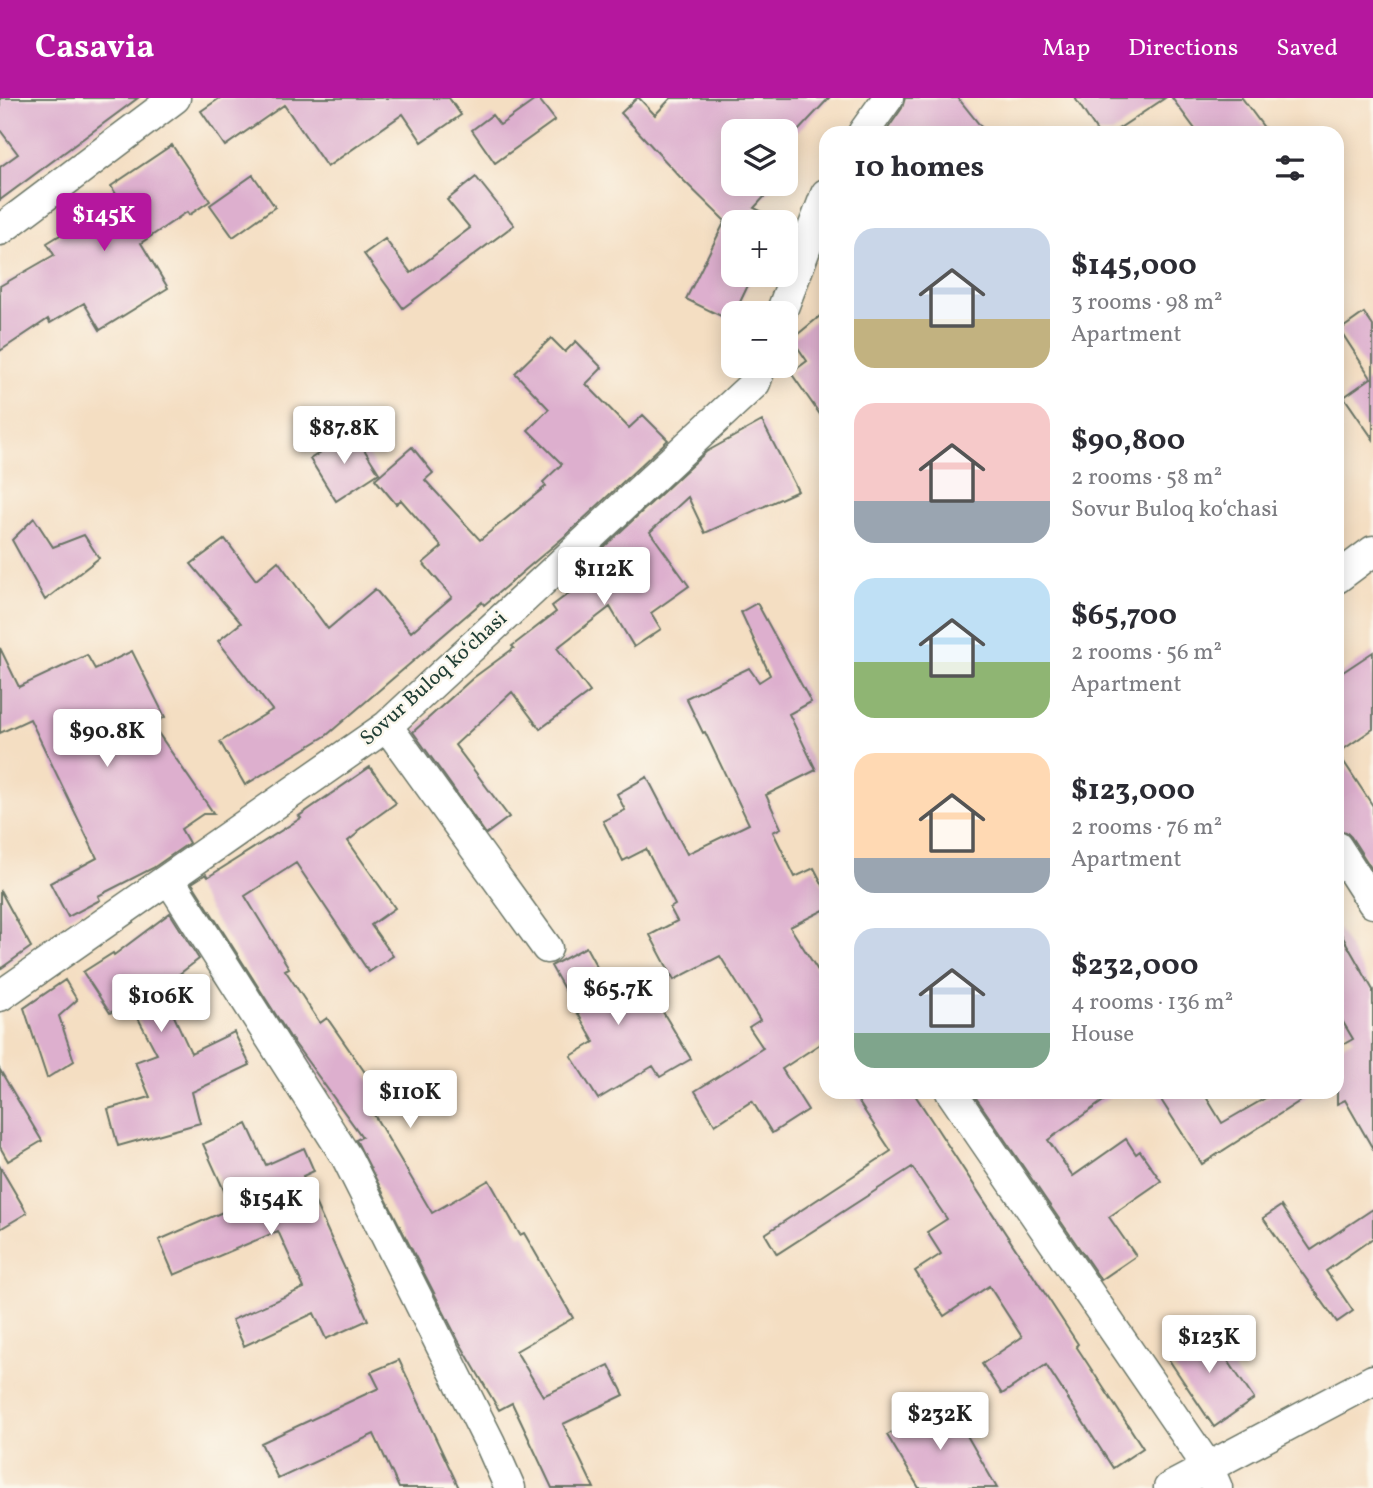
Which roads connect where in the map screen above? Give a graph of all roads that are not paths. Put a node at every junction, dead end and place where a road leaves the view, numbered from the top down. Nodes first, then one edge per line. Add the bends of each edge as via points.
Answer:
1 (175, 98) edge
2 (888, 98) edge
3 (868, 126) edge
4 (819, 213) edge
5 (0, 230) edge
6 (786, 301) edge
7 (757, 378) edge
8 (1373, 551) edge
9 (1344, 573) edge
10 (387, 726) junction
11 (1344, 858) edge
12 (169, 879) junction
13 (1373, 902) edge
14 (547, 948) dead end
15 (0, 996) edge
16 (956, 1099) edge
17 (1373, 1380) edge
18 (1212, 1478) edge
19 (510, 1488) edge
20 (1169, 1488) edge

1 - 5 street
2 - 3 street
4 - 6 street
7 - 10 street, Sovur Buloq koʻchasi
8 - 9 street
10 - 12 street, Sovur Buloq koʻchasi
10 - 14 street
11 - 13 street
12 - 15 street, Sovur Buloq koʻchasi
12 - 19 street via 347,1158
16 - 18 street
17 - 18 street
18 - 20 street

